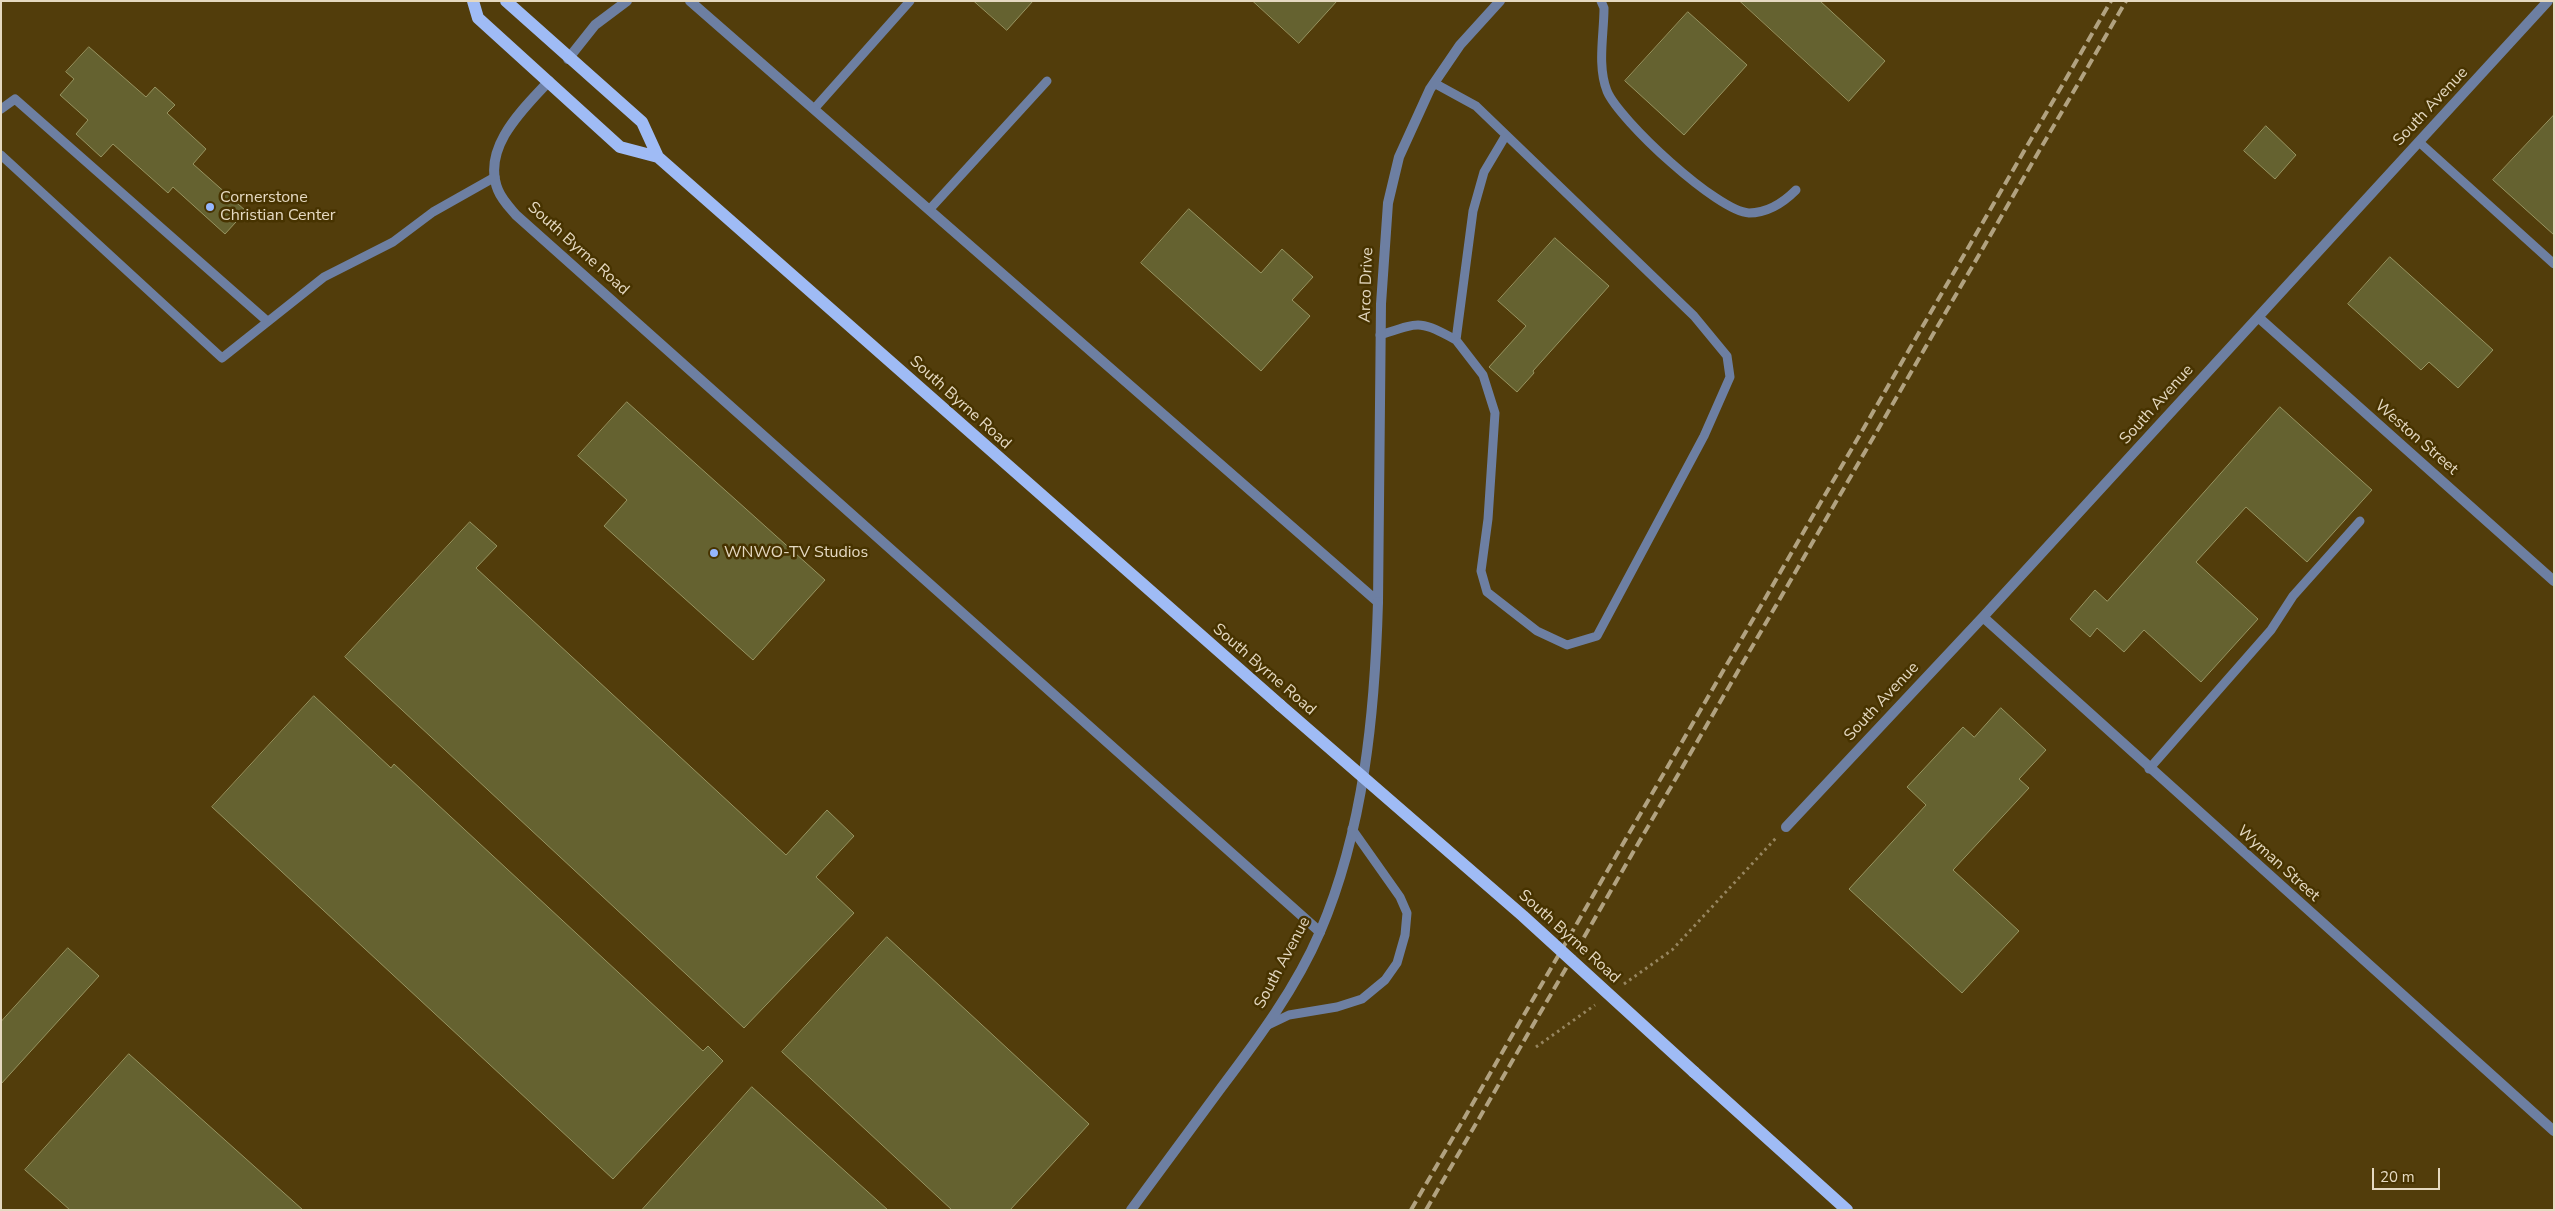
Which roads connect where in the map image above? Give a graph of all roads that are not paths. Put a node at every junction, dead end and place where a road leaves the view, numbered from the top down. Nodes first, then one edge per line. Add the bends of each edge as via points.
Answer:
1 (473, 1) edge
2 (506, 1) edge
3 (627, 1) edge
4 (690, 1) edge
5 (910, 1) edge
6 (1500, 1) edge
7 (1601, 1) edge
8 (2548, 1) edge
9 (568, 58) junction
10 (549, 81) junction
11 (1047, 81) dead end
12 (1434, 83) junction
13 (1, 109) edge
14 (814, 109) junction
15 (1506, 135) junction
16 (2419, 142) junction
17 (1, 154) edge
18 (658, 157) junction
19 (495, 177) junction
20 (1796, 190) dead end
21 (929, 210) junction
22 (2554, 264) edge
23 (2258, 317) junction
24 (267, 321) junction
25 (1380, 335) junction
26 (1456, 340) junction
27 (2360, 521) dead end
28 (2554, 581) edge
29 (1378, 602) junction
30 (1983, 617) junction
31 (2149, 769) junction
32 (1786, 827) road end
33 (1352, 829) junction
34 (1320, 932) junction
35 (1266, 1026) junction
36 (2554, 1131) edge
37 (1131, 1210) edge
38 (1847, 1210) edge

1 - 10 main road, South Byrne Road via 478,18
2 - 9 main road, South Byrne Road
3 - 9 street via 595,25
4 - 14 street
5 - 14 lane
6 - 12 street, Arco Drive via 1460,45
7 - 20 lane via 1604,22 1602,64 1607,92 1614,105 1661,154 1714,197 1732,208 1750,213 1784,202
8 - 16 street, South Avenue
9 - 18 main road, South Byrne Road via 642,122
10 - 18 main road, South Byrne Road via 620,147
10 - 19 street, South Byrne Road via 503,138 495,156
11 - 21 lane
12 - 15 lane via 1476,106
12 - 25 street, Arco Drive via 1399,157 1388,203
13 - 24 lane via 15,100
14 - 21 street
15 - 26 lane via 1484,172 1474,211
15 - 26 lane via 1694,316 1727,356 1730,377 1704,436 1597,636 1567,645 1538,631 1487,592 1482,571 1495,413 1483,375
16 - 22 lane
16 - 23 street, South Avenue
17 - 24 lane via 222,358
18 - 38 main road, South Byrne Road, bridge via 1523,916
19 - 24 lane via 441,207 393,242 324,277
19 - 34 street, South Byrne Road via 498,190 516,215
21 - 29 street
23 - 28 street, Weston Street
23 - 30 street, South Avenue
25 - 26 lane via 1415,324 1430,326
25 - 29 street, Arco Drive
27 - 31 lane via 2292,596 2271,630
29 - 33 street, South Avenue via 1370,731
30 - 31 street, Wyman Street
30 - 32 street, South Avenue
31 - 36 street, Wyman Street
33 - 34 street, South Avenue
33 - 35 lane via 1407,912 1398,963 1385,980 1362,999 1337,1007 1288,1015
34 - 35 street, South Avenue via 1286,997
35 - 37 street, South Avenue

